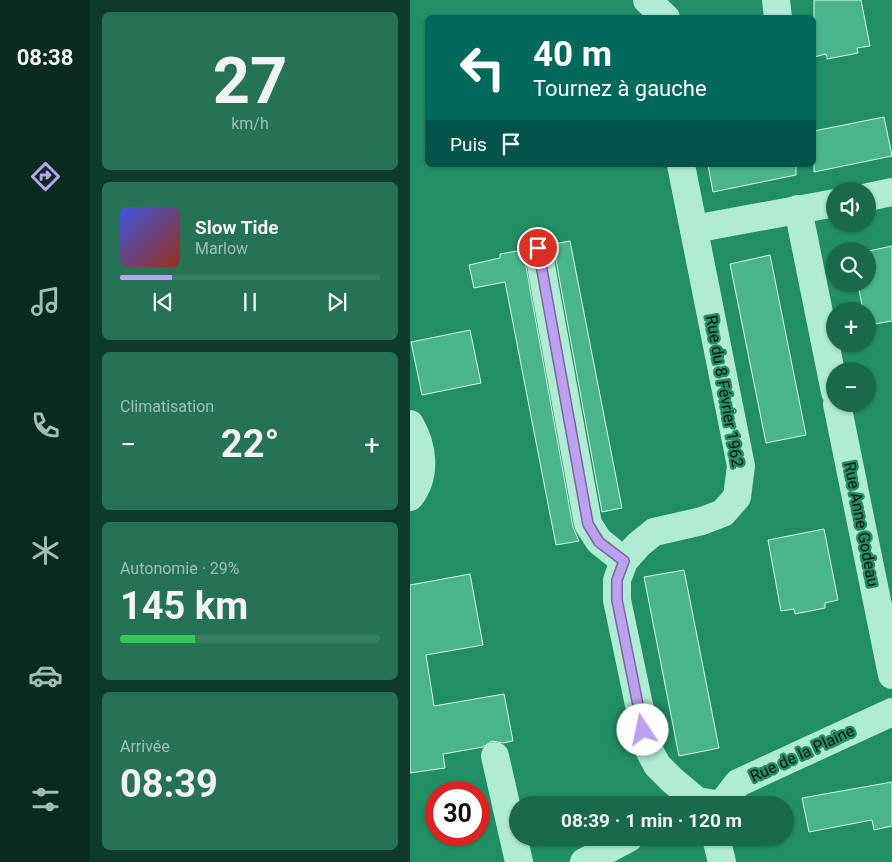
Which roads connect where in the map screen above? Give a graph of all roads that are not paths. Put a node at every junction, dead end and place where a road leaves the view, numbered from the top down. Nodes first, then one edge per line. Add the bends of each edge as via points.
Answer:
1 (647, 0) edge
2 (776, 0) edge
3 (663, 15) edge
4 (778, 15) edge
5 (681, 167) edge
6 (892, 192) edge
7 (876, 195) edge
8 (826, 205) edge
9 (798, 210) junction
10 (694, 229) junction
11 (538, 248) dead end
12 (829, 362) edge
13 (839, 412) edge
14 (410, 423) edge
15 (410, 497) edge
16 (624, 561) junction
17 (892, 675) edge
18 (892, 712) edge
19 (495, 756) dead end
20 (695, 796) edge
21 (719, 796) edge
22 (614, 846) edge
23 (718, 846) edge
24 (519, 862) edge
25 (584, 862) edge
26 (722, 862) edge

1 - 3 street
2 - 4 street
5 - 10 street, Rue du 8 Février 1962
6 - 7 street
8 - 9 street
9 - 10 street
9 - 12 street
10 - 16 street, Rue du 8 Février 1962 via 741,466 737,497 723,513 654,532
11 - 16 street via 588,524 599,542
13 - 17 street, Rue Anne Godeau
14 - 15 street via 418,437 421,466 419,480
16 - 20 street, Rue du 8 Février 1962 via 617,580 617,600 648,748 657,765
18 - 21 street, Rue de la Plaine via 738,783
19 - 24 street
22 - 25 street
23 - 26 street

